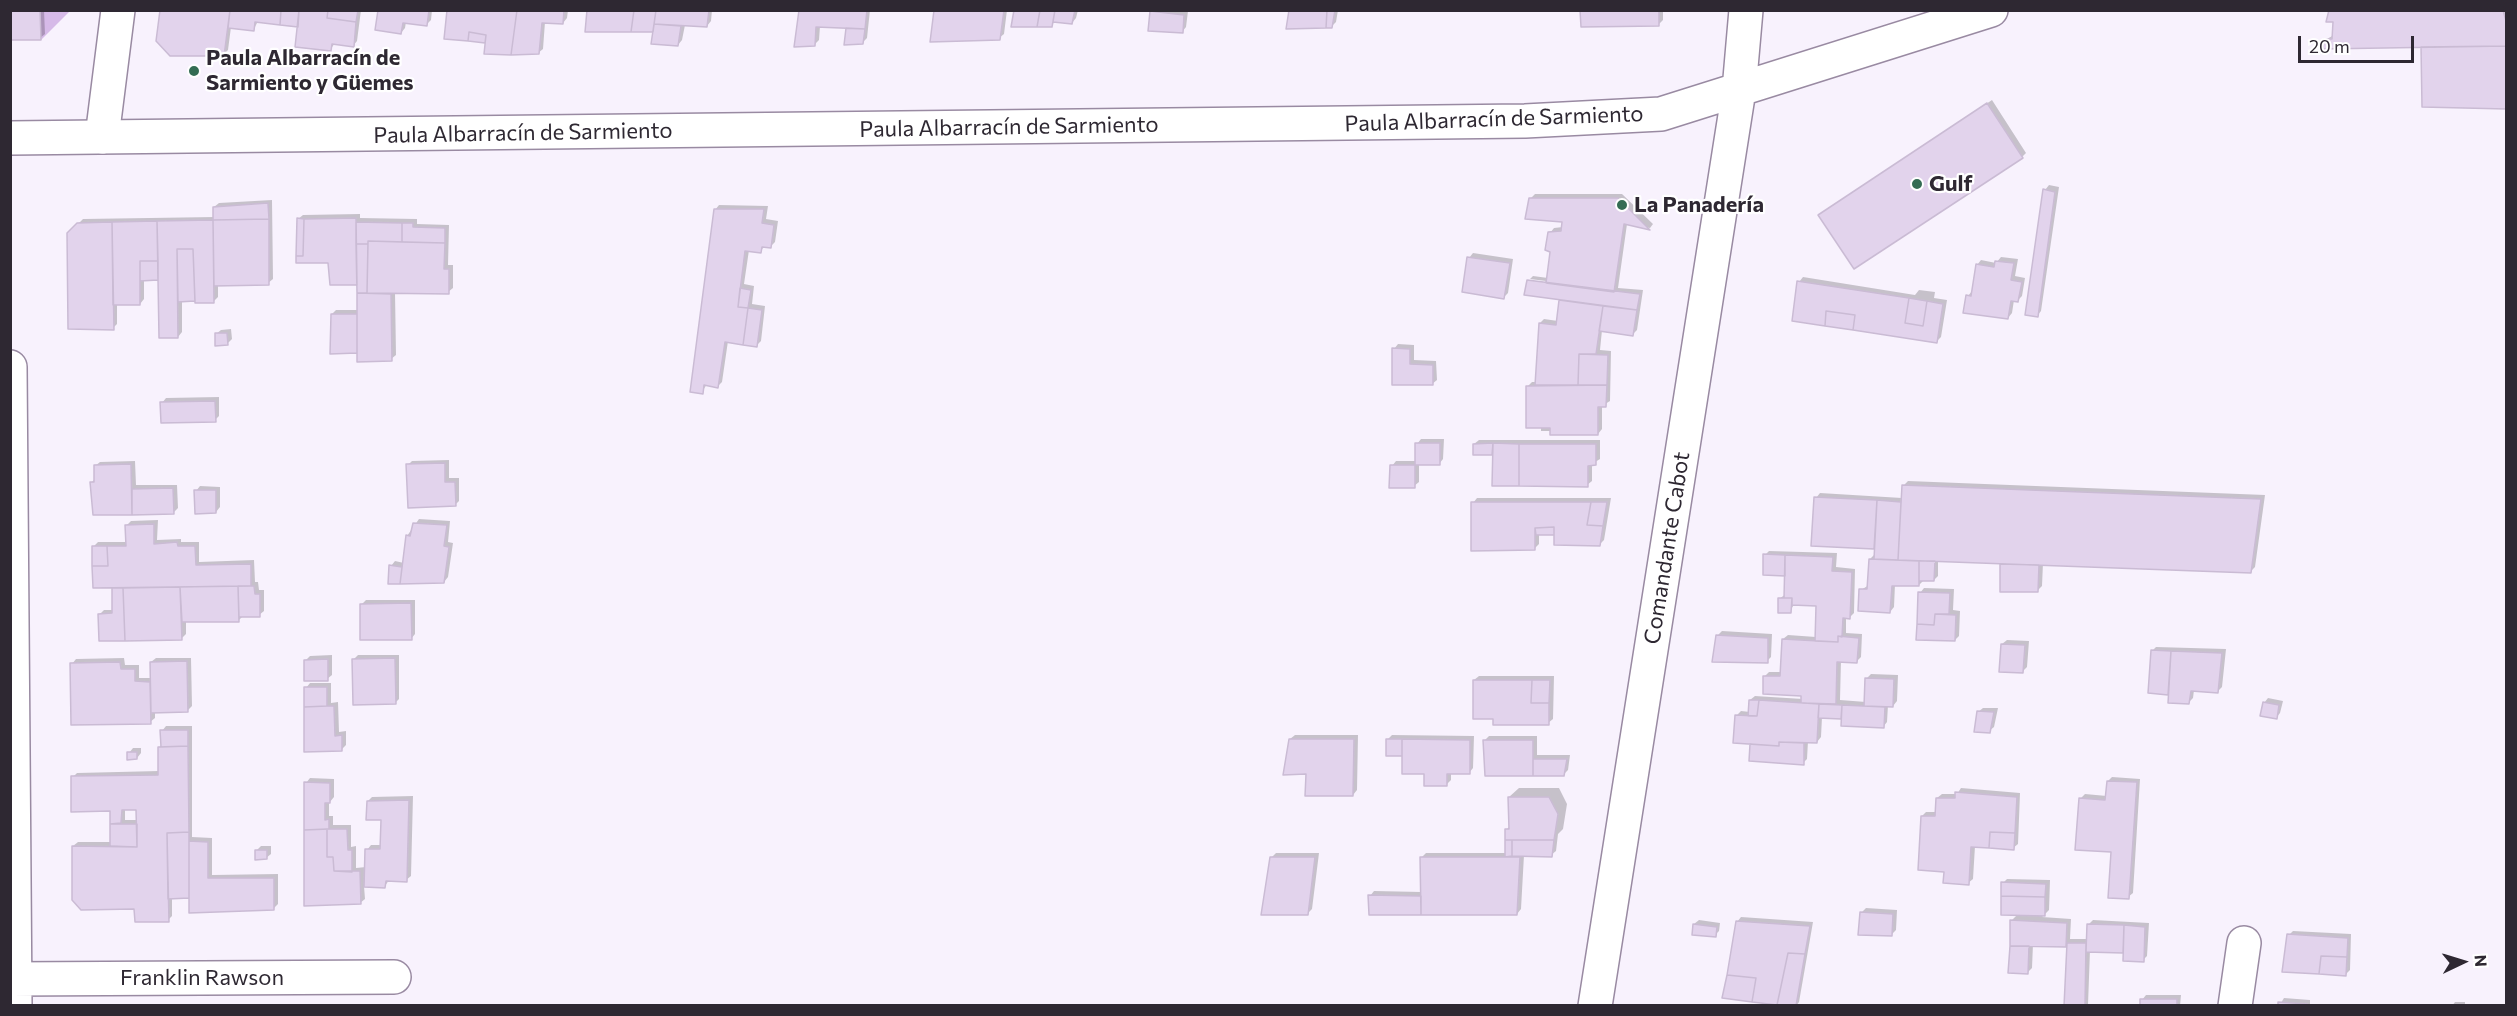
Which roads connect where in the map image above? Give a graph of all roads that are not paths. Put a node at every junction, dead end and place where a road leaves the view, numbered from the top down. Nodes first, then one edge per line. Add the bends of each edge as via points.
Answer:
1 (118, 10) edge
2 (1746, 10) edge
3 (1990, 10) edge
4 (1739, 90) junction
5 (102, 137) junction
6 (10, 138) edge
7 (10, 368) edge
8 (2244, 944) dead end
9 (394, 977) dead end
10 (14, 988) edge
11 (1595, 1005) edge
12 (2235, 1005) edge

1 - 5 main road
2 - 4 main road, Comandante Cabot
3 - 4 main road, Paula Albarracín de Sarmiento
4 - 5 main road, Paula Albarracín de Sarmiento via 1661,114 1525,121
4 - 11 main road, Comandante Cabot
5 - 6 main road, Paula Albarracín de Sarmiento
7 - 10 main road
8 - 12 main road
9 - 10 main road, Franklin Rawson

